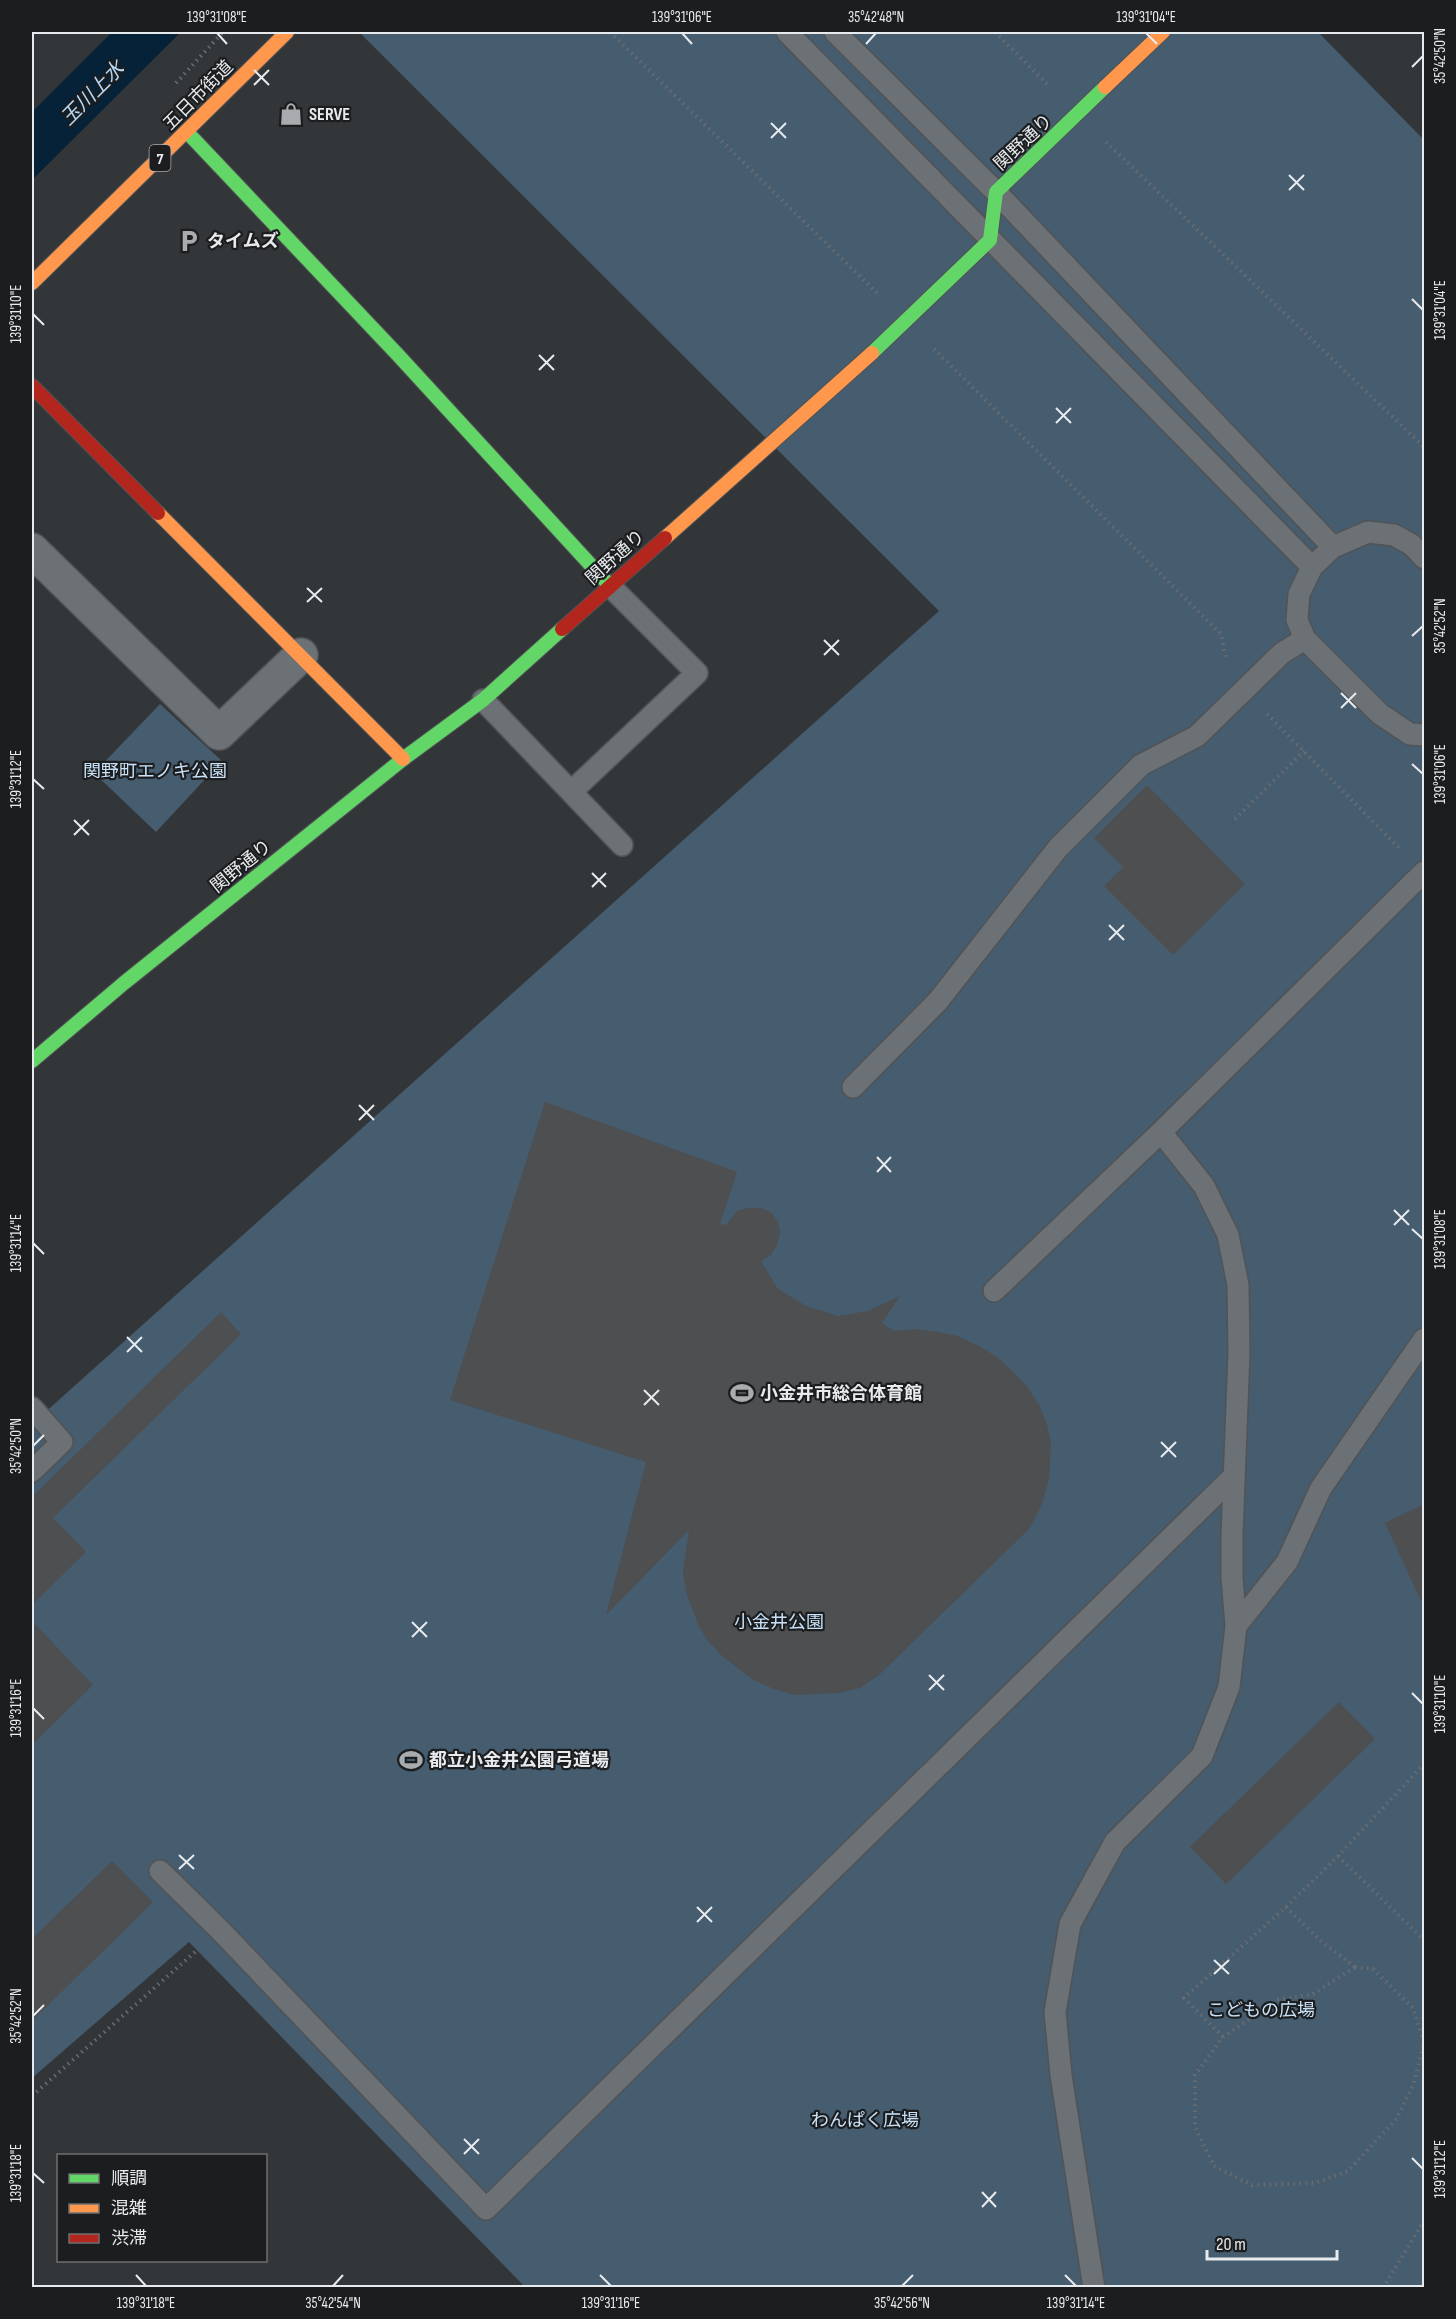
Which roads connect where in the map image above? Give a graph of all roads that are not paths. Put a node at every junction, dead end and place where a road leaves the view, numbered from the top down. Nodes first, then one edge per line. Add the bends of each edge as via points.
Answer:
1 (287, 32) edge
2 (787, 32) edge
3 (835, 32) edge
4 (1163, 32) edge
5 (187, 132) junction
6 (996, 192) junction
7 (990, 240) junction
8 (32, 283) edge
9 (32, 386) edge
10 (1333, 548) junction
11 (32, 550) edge
12 (1425, 558) edge
13 (1312, 567) junction
14 (610, 586) junction
15 (1305, 639) junction
16 (301, 655) junction
17 (483, 700) junction
18 (1425, 735) edge
19 (403, 759) junction
20 (572, 791) junction
21 (622, 845) dead end
22 (1424, 873) edge
23 (32, 1060) edge
24 (853, 1087) dead end
25 (1161, 1132) junction
26 (994, 1291) dead end
27 (1425, 1339) edge
28 (32, 1408) edge
29 (32, 1471) edge
30 (1233, 1476) junction
31 (1236, 1626) junction
32 (160, 1871) dead end
33 (1094, 2288) edge

1 - 5 street, 五日市街道 / 7
2 - 7 lane
3 - 6 lane
4 - 6 street, 関野通り
5 - 8 street, 五日市街道 / 7
5 - 14 street
6 - 7 street, 関野通り
6 - 10 lane
7 - 13 lane
7 - 14 street, 関野通り via 906,321
9 - 16 street
10 - 12 lane via 1368,532 1394,535
10 - 13 lane
11 - 16 street via 219,733
13 - 15 lane via 1299,594 1297,620
14 - 17 street, 関野通り
14 - 20 lane via 697,673
15 - 18 lane via 1380,714 1410,734
15 - 24 lane via 1282,653 1197,736 1142,765 1058,848 938,1001
16 - 19 street
17 - 19 street, 関野通り
17 - 20 lane
19 - 23 street, 関野通り
20 - 21 lane
22 - 25 lane
25 - 26 lane
25 - 30 lane via 1204,1186 1228,1235 1238,1285
27 - 31 lane via 1321,1488 1287,1562
28 - 29 lane via 62,1442
30 - 31 lane via 1232,1578
30 - 32 lane via 486,2209
31 - 33 lane via 1229,1687 1202,1756 1115,1842 1070,1924 1055,2012

